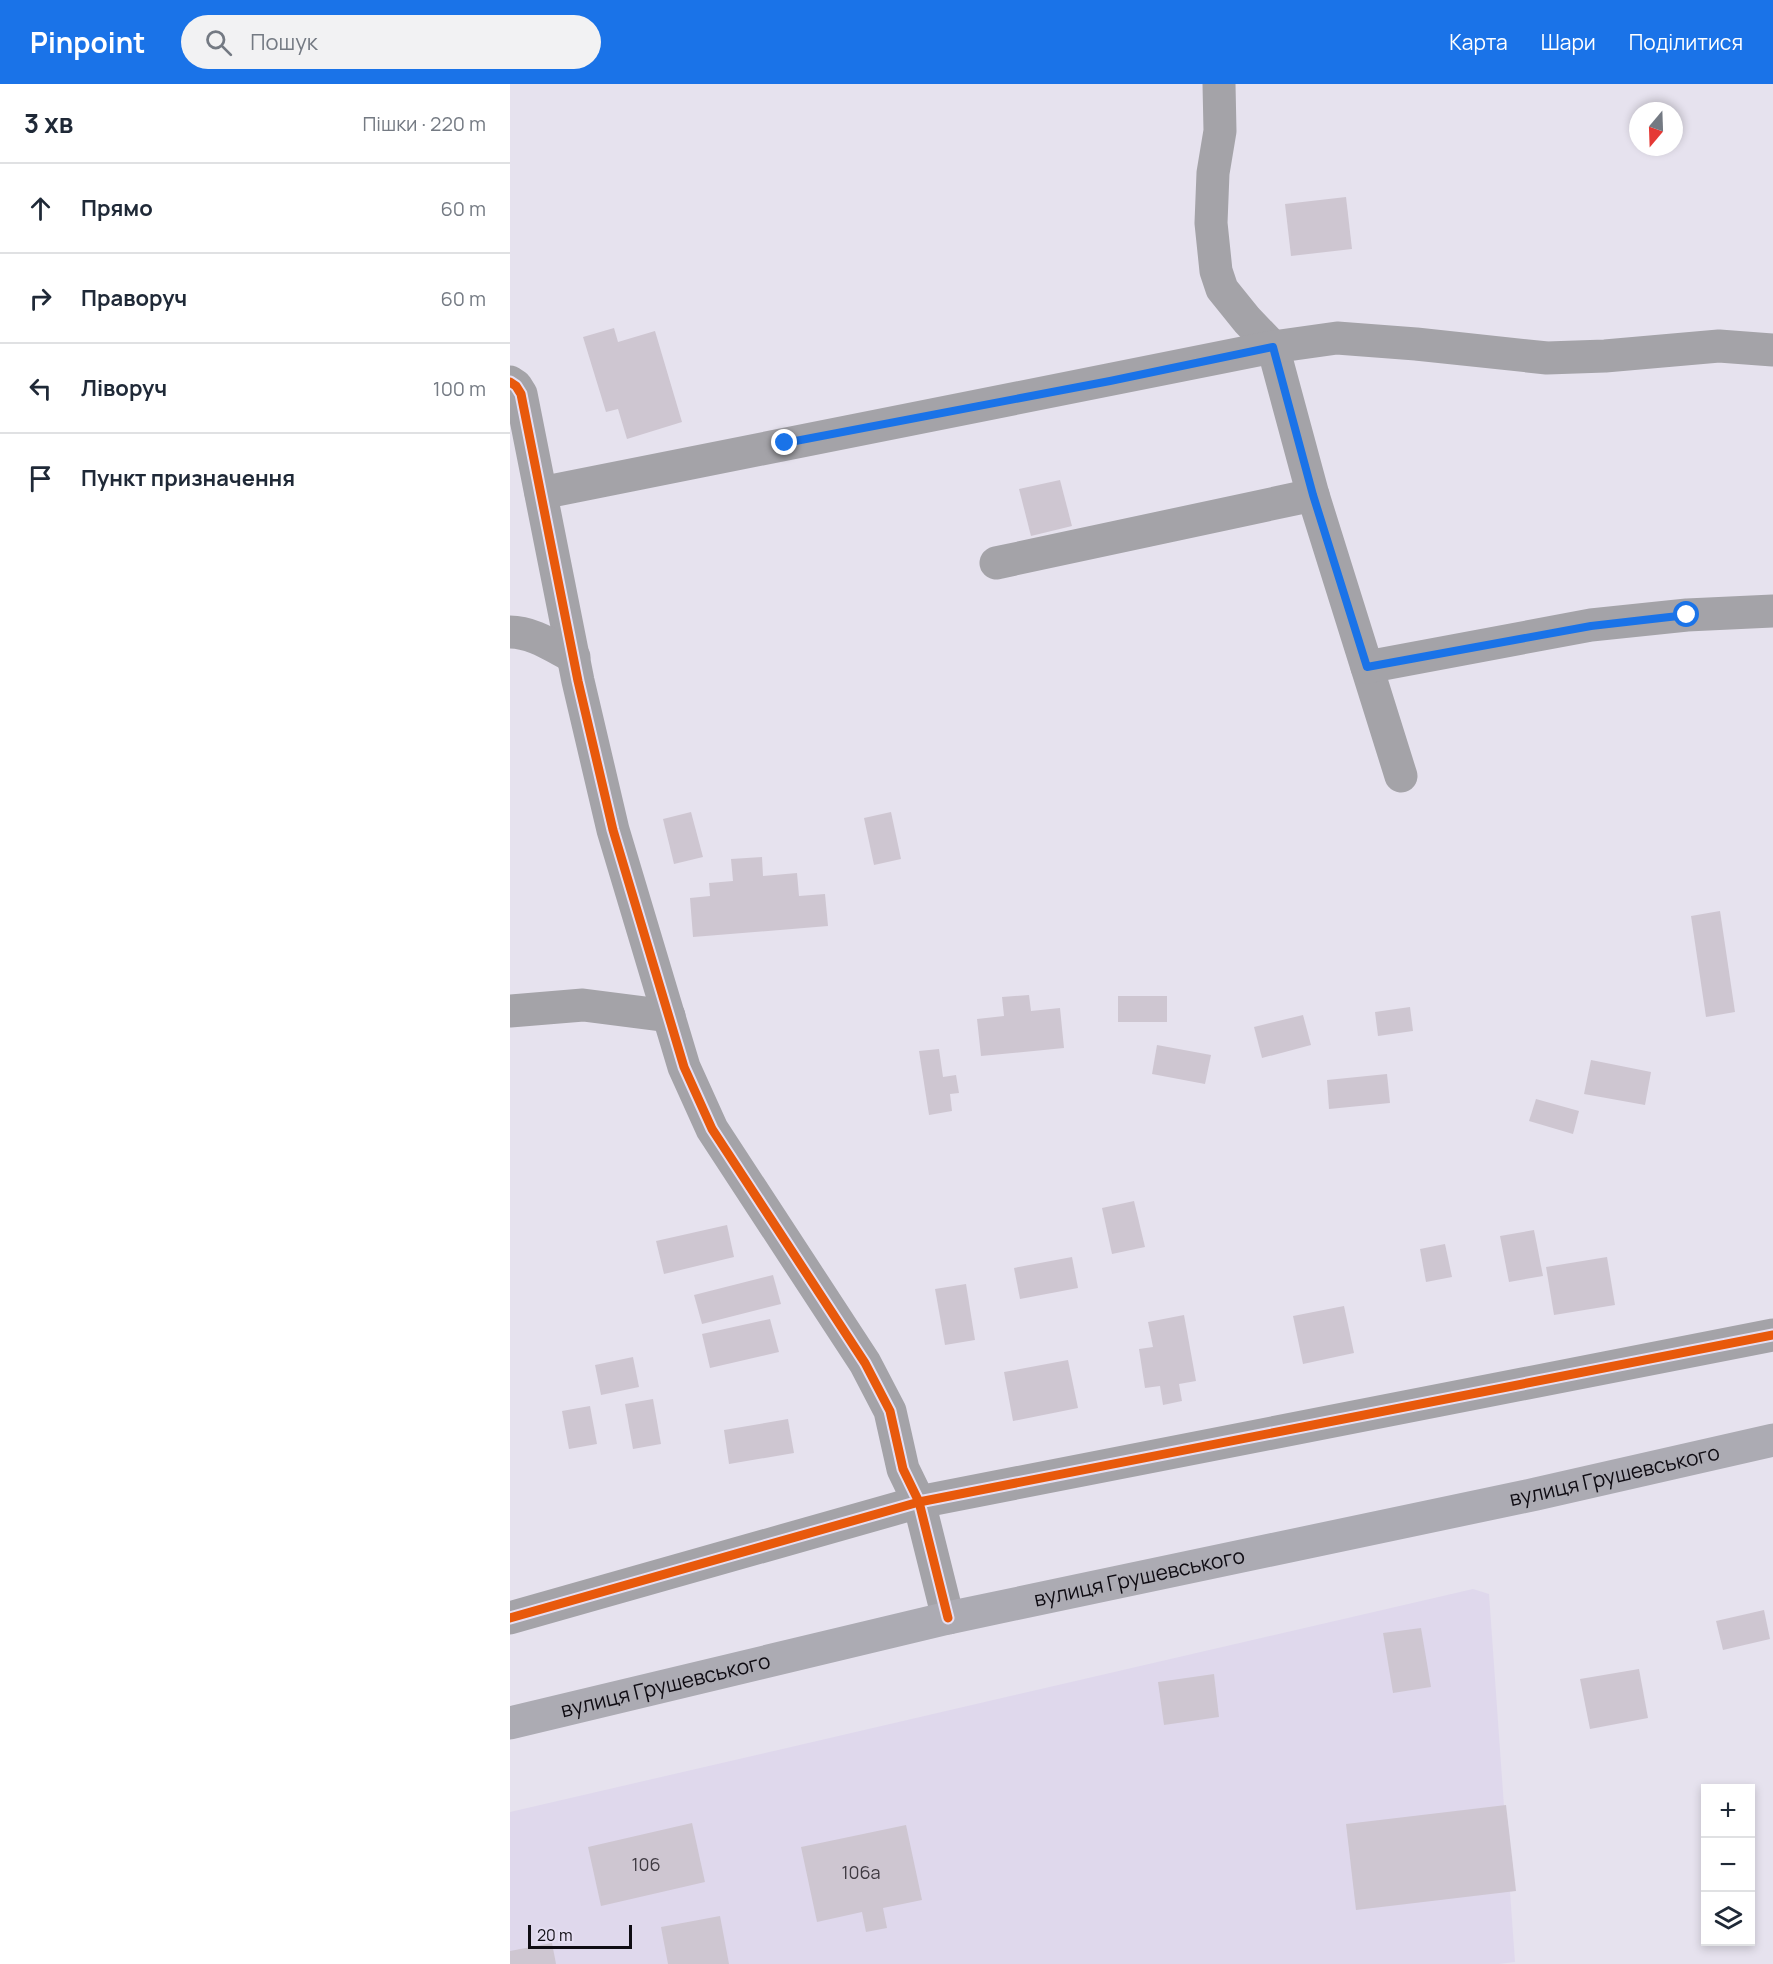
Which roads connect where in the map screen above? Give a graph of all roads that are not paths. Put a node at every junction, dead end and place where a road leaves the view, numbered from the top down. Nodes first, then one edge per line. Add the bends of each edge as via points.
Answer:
1 (1219, 84) edge
2 (1273, 347) junction
3 (1773, 350) edge
4 (510, 382) edge
5 (542, 493) junction
6 (1313, 495) junction
7 (996, 563) dead end
8 (1773, 611) edge
9 (510, 632) edge
10 (574, 657) junction
11 (1367, 667) junction
12 (1401, 776) dead end
13 (510, 1011) edge
14 (669, 1016) junction
15 (1773, 1335) edge
16 (1773, 1440) edge
17 (919, 1502) junction
18 (510, 1618) edge
19 (948, 1618) junction
20 (510, 1723) edge

1 - 2 street via 1220,131 1211,223 1216,271 1222,288
2 - 3 street via 1336,338 1547,358 1719,346
2 - 5 street
2 - 6 street
4 - 5 street via 521,394
5 - 10 street
6 - 7 street
6 - 11 street
8 - 11 street via 1687,615 1591,626
9 - 10 street via 540,639
10 - 14 street via 613,830
11 - 12 street
13 - 14 street via 583,1005
14 - 17 street via 684,1067 712,1129 864,1364 890,1411 903,1469
15 - 17 street
16 - 19 highway, вулиця Грушевського via 1525,1497
17 - 18 street
17 - 19 street
19 - 20 highway, вулиця Грушевського

